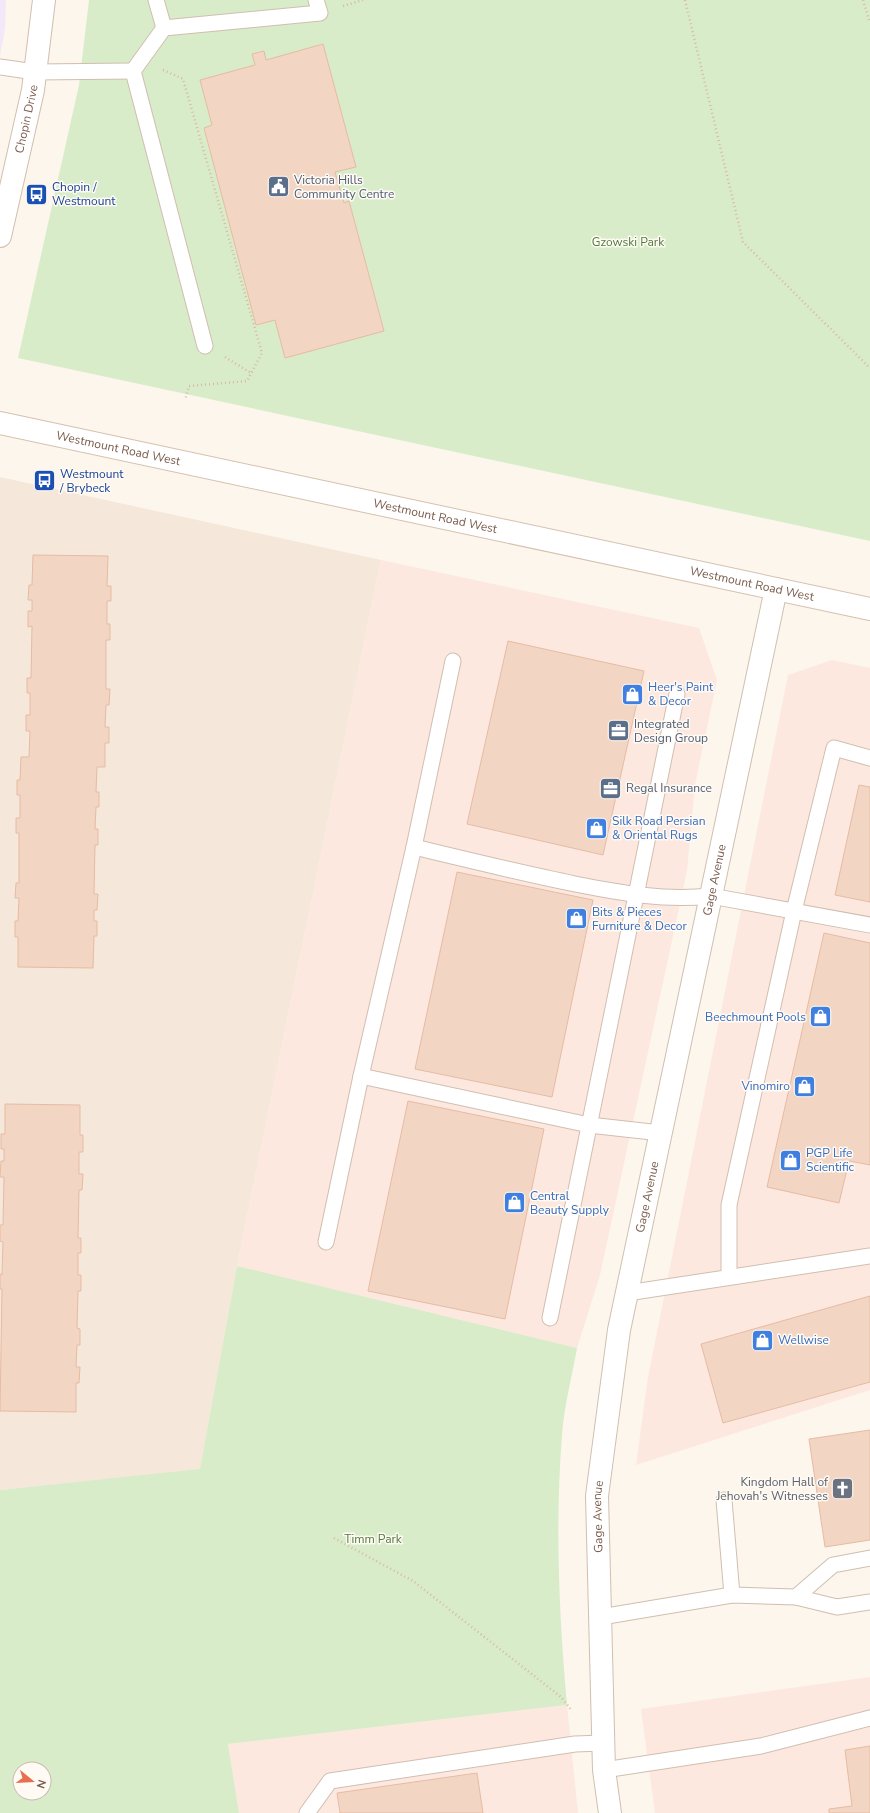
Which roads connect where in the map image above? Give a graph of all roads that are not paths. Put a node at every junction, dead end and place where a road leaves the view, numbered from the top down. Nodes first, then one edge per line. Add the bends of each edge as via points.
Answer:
1 (44, 0) edge
2 (156, 0) edge
3 (316, 0) edge
4 (164, 28) junction
5 (0, 67) edge
6 (133, 70) junction
7 (35, 72) junction
8 (0, 236) edge
9 (205, 346) road end
10 (0, 423) edge
11 (776, 589) junction
12 (870, 609) edge
13 (453, 661) dead end
14 (677, 694) dead end
15 (870, 758) edge
16 (414, 847) junction
17 (636, 896) junction
18 (711, 896) junction
19 (794, 911) junction
20 (870, 925) edge
21 (361, 1076) junction
22 (589, 1125) junction
23 (661, 1133) junction
24 (326, 1242) dead end
25 (870, 1256) edge
26 (729, 1277) junction
27 (627, 1293) junction
28 (550, 1318) dead end
29 (724, 1500) dead end
30 (870, 1558) edge
31 (732, 1595) junction
32 (796, 1597) junction
33 (870, 1602) edge
34 (601, 1617) junction
35 (870, 1718) edge
36 (603, 1743) junction
37 (604, 1770) junction
38 (307, 1813) edge
39 (610, 1813) edge

1 - 7 street, Chopin Drive
2 - 4 lane
3 - 4 lane via 320,13
4 - 6 lane
5 - 7 lane
6 - 7 lane
6 - 9 lane
7 - 8 street, Chopin Drive
10 - 11 street, Westmount Road West
11 - 12 street, Westmount Road West
11 - 18 street, Gage Avenue
13 - 16 lane
14 - 17 lane
15 - 19 lane via 834,748
16 - 17 lane via 522,874
16 - 21 lane
17 - 18 lane
17 - 22 lane
18 - 19 lane
18 - 23 street, Gage Avenue
19 - 20 lane
19 - 26 lane via 729,1205
21 - 22 lane
21 - 24 lane
22 - 23 lane
22 - 28 lane
23 - 27 street, Gage Avenue
25 - 26 lane
26 - 27 lane
27 - 34 street, Gage Avenue via 619,1330 597,1496
29 - 31 lane
30 - 32 lane via 832,1565
31 - 32 lane
31 - 34 lane
32 - 33 lane via 837,1607
34 - 36 street, Gage Avenue
35 - 37 lane via 761,1746
36 - 37 street, Gage Avenue
36 - 38 lane via 575,1744 330,1781
37 - 39 street, Gage Avenue

